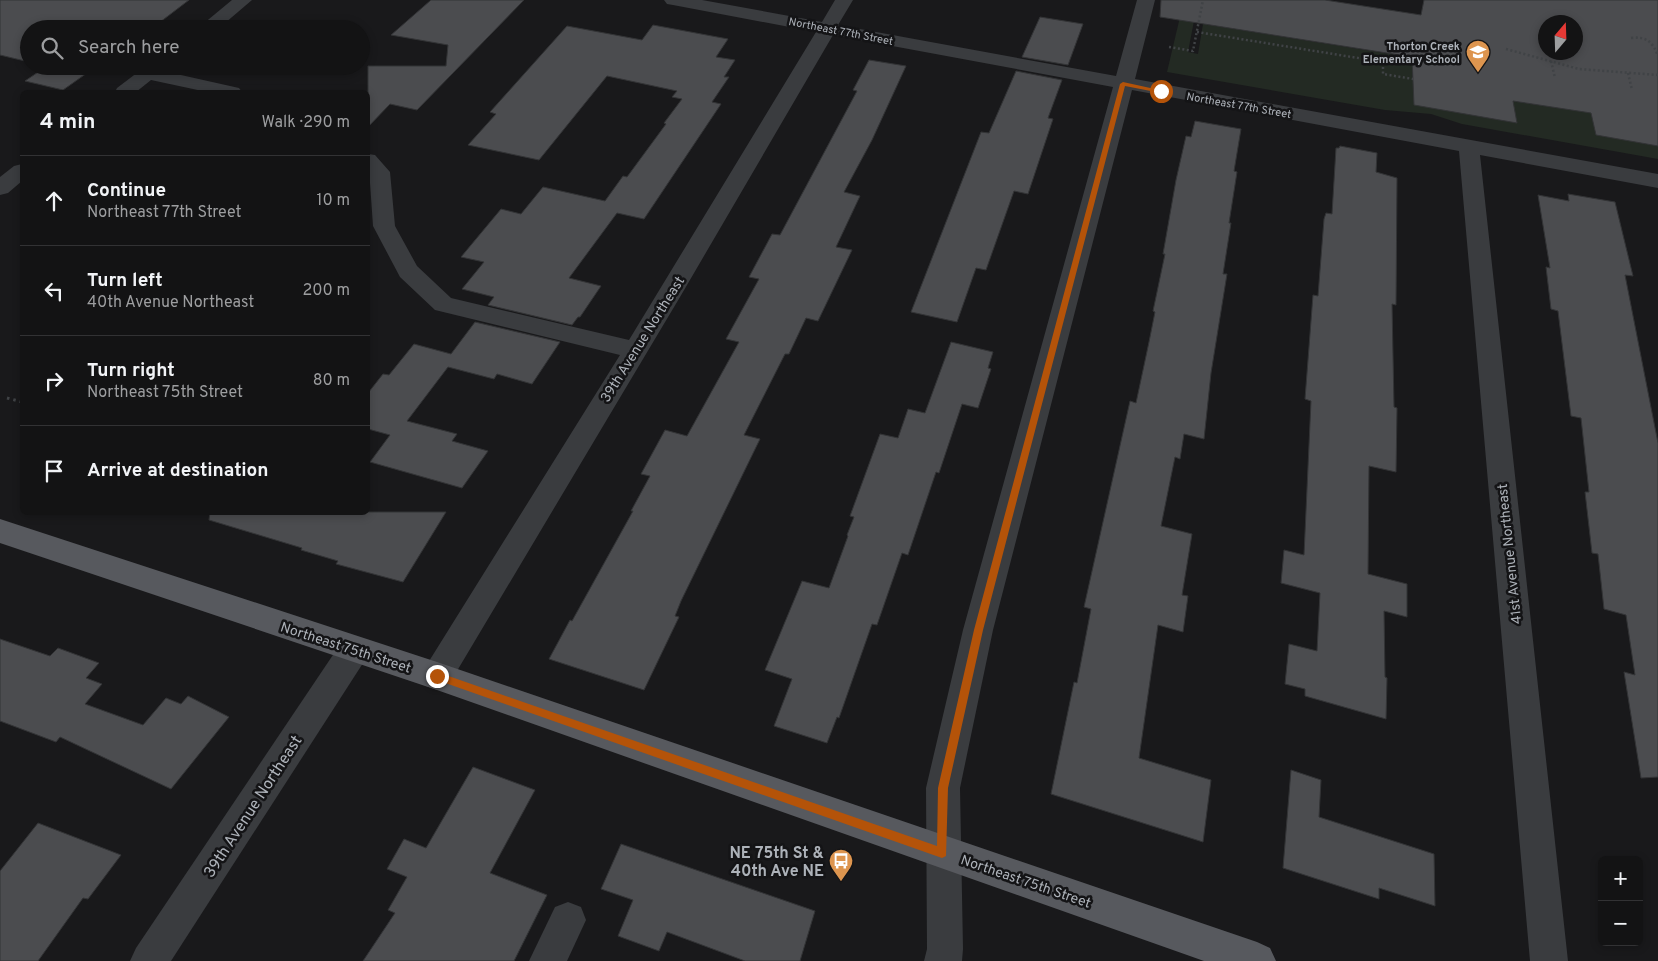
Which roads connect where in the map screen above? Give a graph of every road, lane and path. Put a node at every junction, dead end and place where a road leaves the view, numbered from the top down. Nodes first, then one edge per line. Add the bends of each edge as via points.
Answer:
1 (243, 0) edge
2 (673, 0) edge
3 (844, 0) edge
4 (1146, 0) edge
5 (1203, 0) edge
6 (217, 20) edge
7 (827, 28) junction
8 (1197, 32) junction
9 (1631, 38) dead end
10 (1169, 47) dead end
11 (1506, 48) dead end
12 (1658, 56) edge
13 (1538, 57) edge
14 (1551, 60) joint
15 (1628, 73) junction
16 (146, 75) edge
17 (171, 75) edge
18 (1658, 75) edge
19 (1555, 78) dead end
20 (1413, 79) dead end
21 (1123, 84) junction
22 (127, 90) edge
23 (225, 90) edge
24 (1632, 90) dead end
25 (1469, 147) junction
26 (370, 162) edge
27 (20, 173) edge
28 (1658, 181) edge
29 (0, 188) edge
30 (634, 350) junction
31 (8, 398) dead end
32 (20, 401) edge
33 (0, 531) edge
34 (354, 650) junction
35 (437, 676) junction
36 (942, 852) junction
37 (568, 920) dead end
38 (149, 961) edge
39 (548, 961) edge
40 (943, 961) edge
41 (1257, 961) edge
42 (1549, 961) edge

1 - 6 street
2 - 7 street, Northeast 77th Street
3 - 7 street, 39th Avenue Northeast
4 - 21 street
5 - 8 path
7 - 21 street, Northeast 77th Street
7 - 30 street, 39th Avenue Northeast
8 - 10 path via 1193,51
8 - 20 path via 1383,62 1384,74
9 - 12 path via 1650,41
11 - 13 path
14 - 15 path via 1579,69
14 - 19 path
15 - 18 path
15 - 24 path
16 - 22 street
17 - 23 street
21 - 25 street, Northeast 77th Street
21 - 36 street via 978,630 943,788
25 - 28 street, Northeast 77th Street
25 - 42 street, 41st Avenue Northeast
26 - 30 street via 379,172 384,226 408,271 442,304
27 - 29 street
30 - 35 street, 39th Avenue Northeast
31 - 32 path
33 - 34 main road, Northeast 75th Street
34 - 35 main road, Northeast 75th Street
34 - 38 street, 39th Avenue Northeast
35 - 36 main road, Northeast 75th Street
36 - 40 street
36 - 41 main road, Northeast 75th Street
37 - 39 street

